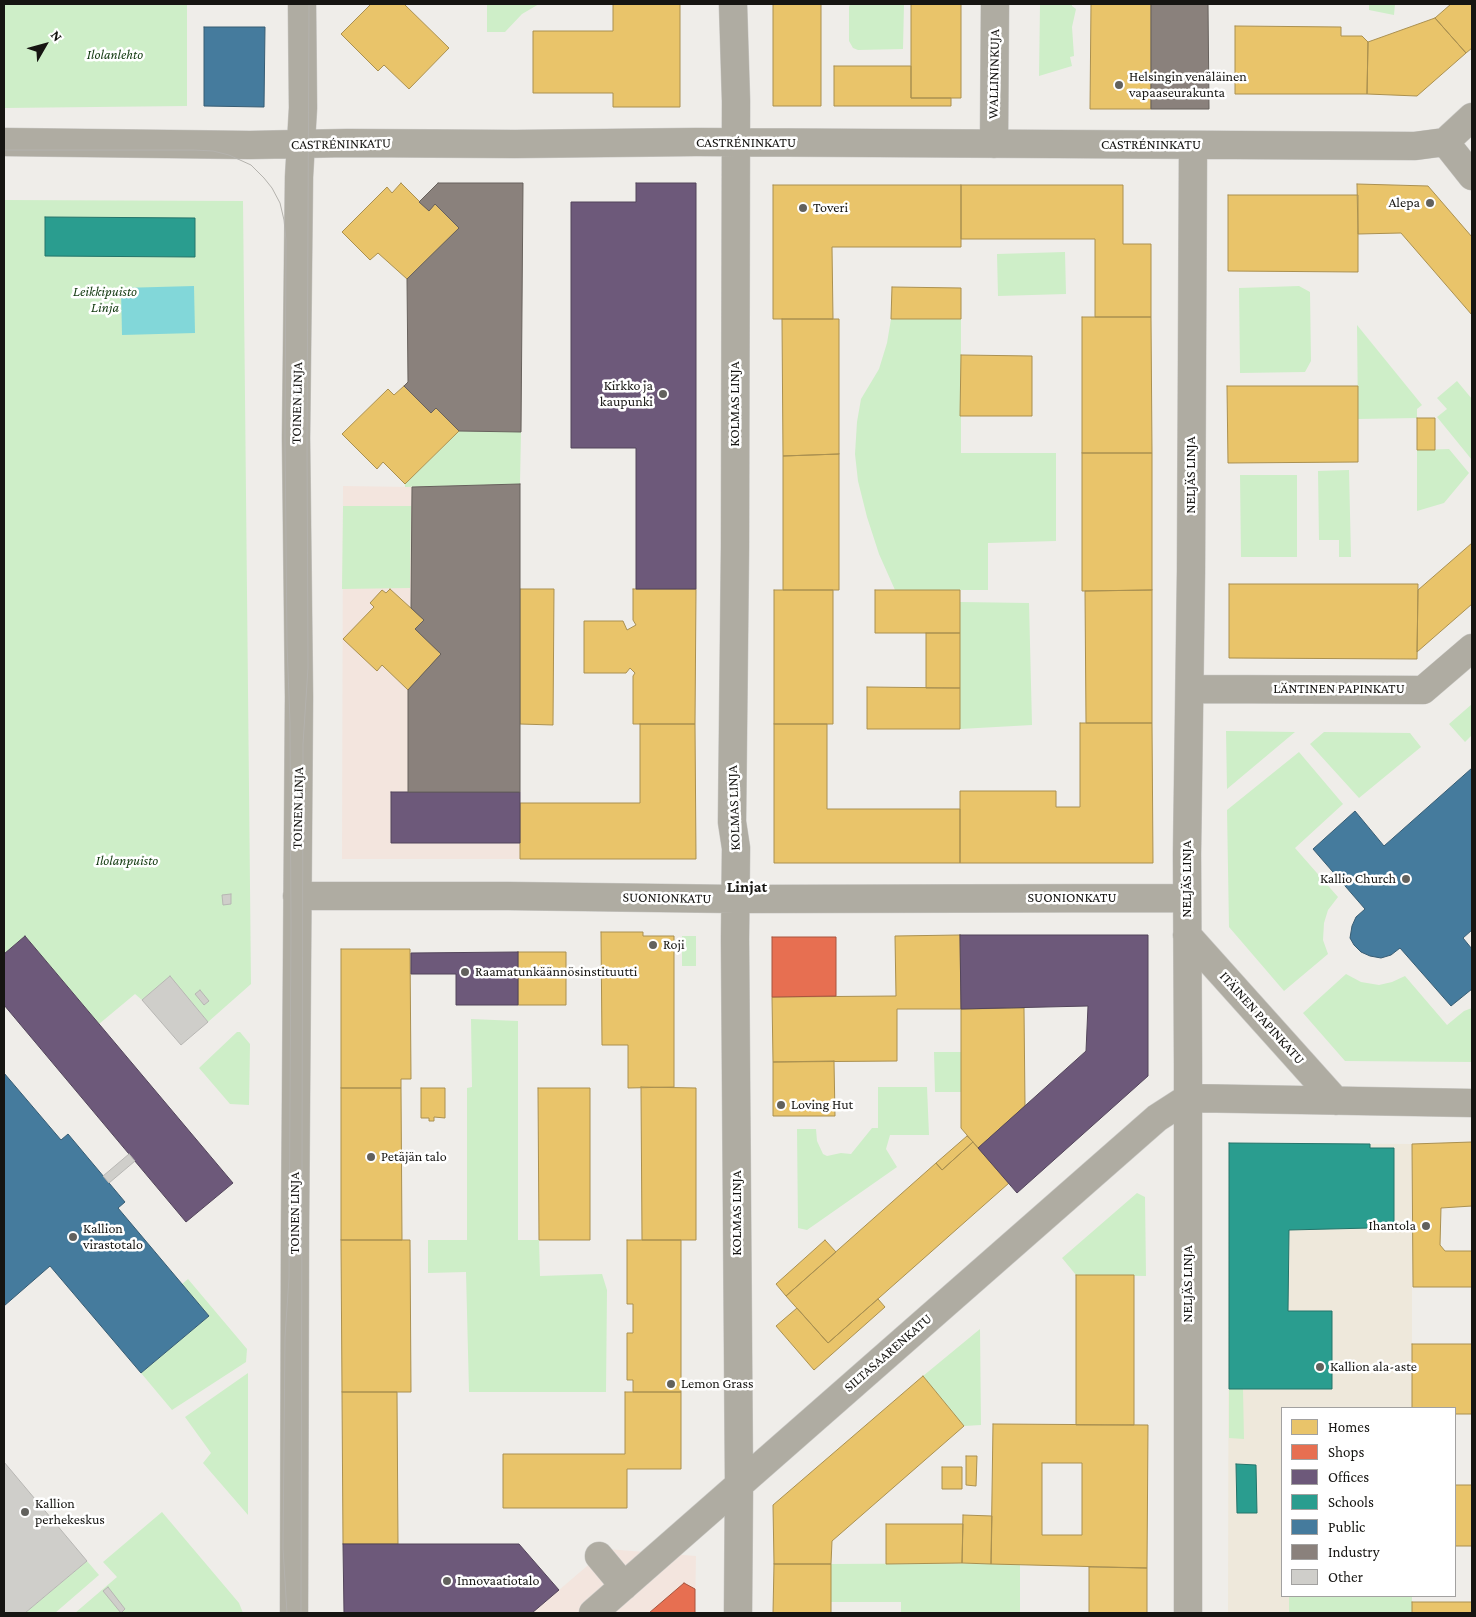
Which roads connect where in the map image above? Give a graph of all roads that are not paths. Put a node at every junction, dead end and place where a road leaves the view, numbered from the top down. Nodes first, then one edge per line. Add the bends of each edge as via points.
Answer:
1 (302, 4) edge
2 (733, 4) edge
3 (995, 4) edge
4 (1472, 117) edge
5 (4, 142) edge
6 (1445, 142) junction
7 (736, 143) junction
8 (301, 144) junction
9 (994, 144) junction
10 (1193, 146) junction
11 (1472, 176) edge
12 (1472, 648) edge
13 (1190, 688) junction
14 (297, 896) junction
15 (735, 898) junction
16 (1187, 898) junction
17 (1187, 934) junction
18 (1188, 1098) junction
19 (1336, 1101) junction
20 (1472, 1103) edge
21 (740, 1484) junction
22 (592, 1562) dead end
23 (610, 1599) edge
24 (294, 1613) edge
25 (738, 1613) edge
26 (1188, 1613) edge

1 - 8 street, TOINEN LINJA
2 - 7 street, KOLMAS LINJA
3 - 9 street, WALLININKUJA
4 - 6 street
5 - 8 street, CASTRÉNINKATU
6 - 10 street, CASTRÉNINKATU via 1415,146
6 - 11 street
7 - 8 street, CASTRÉNINKATU
7 - 9 street, CASTRÉNINKATU
7 - 15 street, KOLMAS LINJA via 732,822 736,848
8 - 14 street, TOINEN LINJA via 296,438
9 - 10 street, CASTRÉNINKATU
10 - 13 street, NELJÄS LINJA
12 - 13 street, LÄNTINEN PAPINKATU via 1424,690
13 - 16 street, NELJÄS LINJA
14 - 15 street, SUONIONKATU
14 - 24 street, TOINEN LINJA
15 - 16 street, SUONIONKATU
15 - 21 street, KOLMAS LINJA
16 - 17 street, NELJÄS LINJA
17 - 18 street, NELJÄS LINJA
17 - 19 street, ITÄINEN PAPINKATU
18 - 19 street
18 - 21 street, SILTASAARENKATU via 1157,1118
18 - 26 street, NELJÄS LINJA
19 - 20 street
21 - 23 street, SILTASAARENKATU
21 - 25 street, KOLMAS LINJA
22 - 23 street

